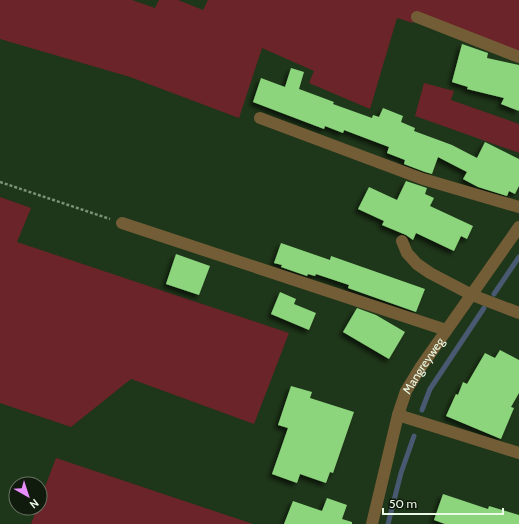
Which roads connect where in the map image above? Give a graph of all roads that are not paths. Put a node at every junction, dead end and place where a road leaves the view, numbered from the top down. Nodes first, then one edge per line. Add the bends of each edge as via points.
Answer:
1 (417, 17) dead end
2 (519, 57) edge
3 (260, 118) dead end
4 (519, 207) edge
5 (122, 223) road end
6 (519, 227) edge
7 (402, 241) dead end
8 (472, 295) junction
9 (519, 313) edge
10 (446, 330) junction
11 (398, 415) junction
12 (519, 453) edge
13 (372, 524) edge

1 - 2 street
3 - 4 street via 422,179
5 - 10 street
6 - 8 street, Mangreyweg
7 - 8 street via 407,253 417,264
8 - 9 street
8 - 10 street, Mangreyweg
10 - 11 street, Mangreyweg via 406,391
11 - 12 street
11 - 13 street, Mangreyweg

